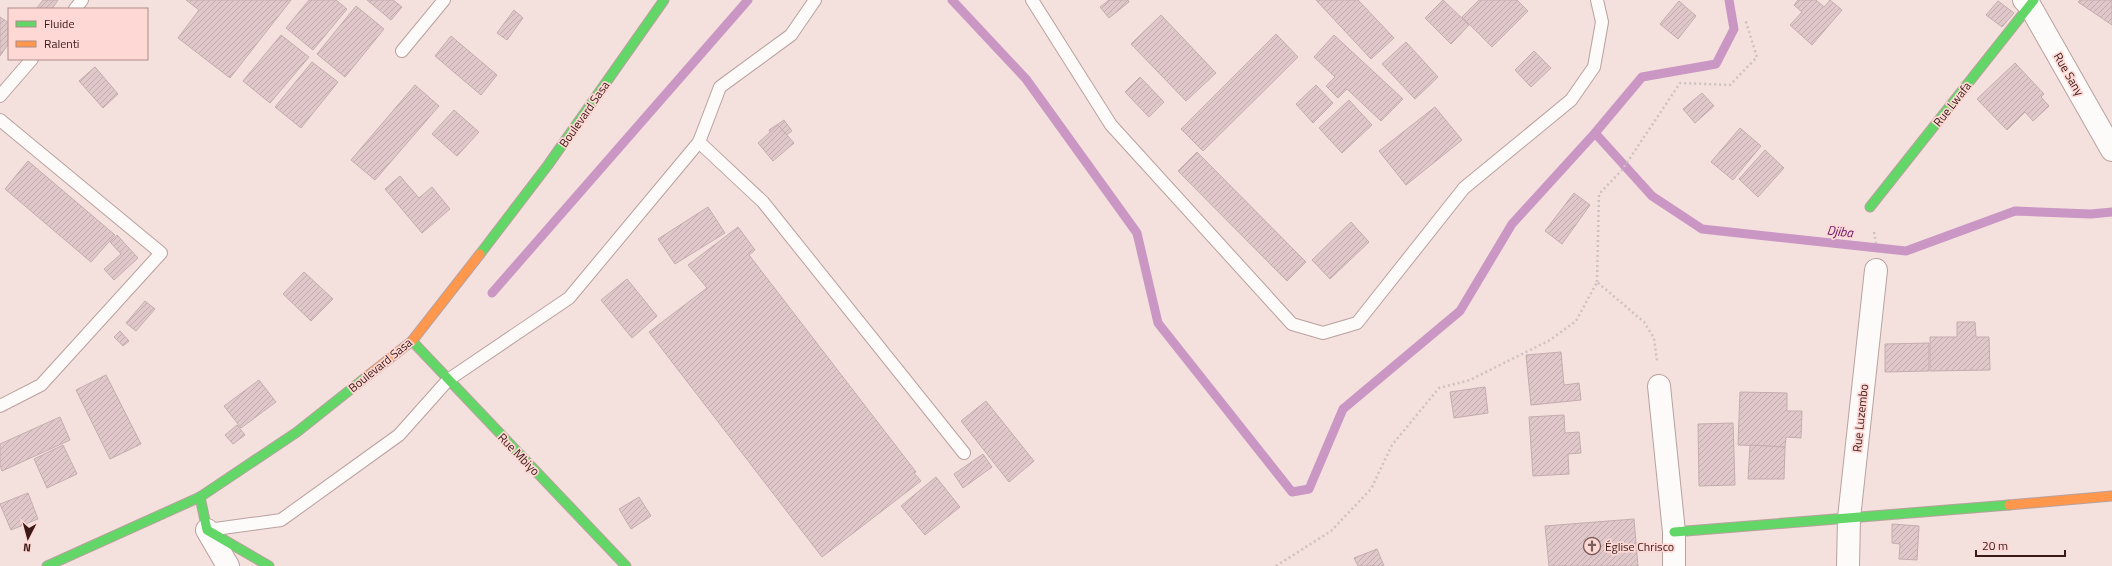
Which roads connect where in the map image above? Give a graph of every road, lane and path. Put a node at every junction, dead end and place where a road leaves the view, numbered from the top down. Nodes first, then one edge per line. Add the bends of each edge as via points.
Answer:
1 (82, 0) edge
2 (444, 0) edge
3 (664, 0) edge
4 (815, 0) edge
5 (1032, 0) edge
6 (1596, 0) edge
7 (2029, 2) edge
8 (76, 8) edge
9 (1745, 19) dead end
10 (402, 51) dead end
11 (31, 60) edge
12 (0, 96) edge
13 (0, 120) edge
14 (698, 142) junction
15 (2112, 150) edge
16 (1870, 208) joint
17 (1876, 270) joint
18 (1597, 282) junction
19 (412, 340) junction
20 (448, 380) junction
21 (1659, 386) joint
22 (0, 406) edge
23 (964, 453) dead end
24 (2112, 496) edge
25 (200, 497) junction
26 (1849, 518) junction
27 (207, 530) junction
28 (1674, 532) junction
29 (47, 566) edge
30 (228, 566) edge
31 (269, 566) edge
32 (626, 566) edge
33 (1276, 566) edge
34 (1674, 566) edge
35 (1848, 566) edge

1 - 8 lane
2 - 10 lane
3 - 19 street, Boulevard Sasa via 548,165
4 - 14 lane via 791,35 720,87
5 - 6 lane via 1111,125 1292,324 1323,333 1357,323 1464,188 1571,100 1594,67 1602,22
7 - 15 street, Rue Sany
7 - 16 street, Rue Lwafa
9 - 18 path via 1757,57 1730,85 1680,83 1622,170 1599,194
11 - 12 lane
13 - 22 lane via 161,253 41,386
14 - 20 lane via 569,298
14 - 23 lane via 763,202
16 - 17 path via 1876,248
17 - 26 street, Rue Luzembo
18 - 21 path via 1644,322 1654,338
18 - 33 path via 1576,320 1550,340 1470,380 1439,388 1392,445 1371,490 1331,531
19 - 20 street, Rue Mbiyo
19 - 25 street, Boulevard Sasa via 297,432
20 - 27 lane via 399,435 281,520
20 - 32 street, Rue Mbiyo
21 - 28 street
24 - 26 street
25 - 27 street
25 - 29 street, Boulevard Sasa
26 - 28 street
26 - 35 street, Rue Luzembo
27 - 30 street
27 - 31 street
28 - 34 street

